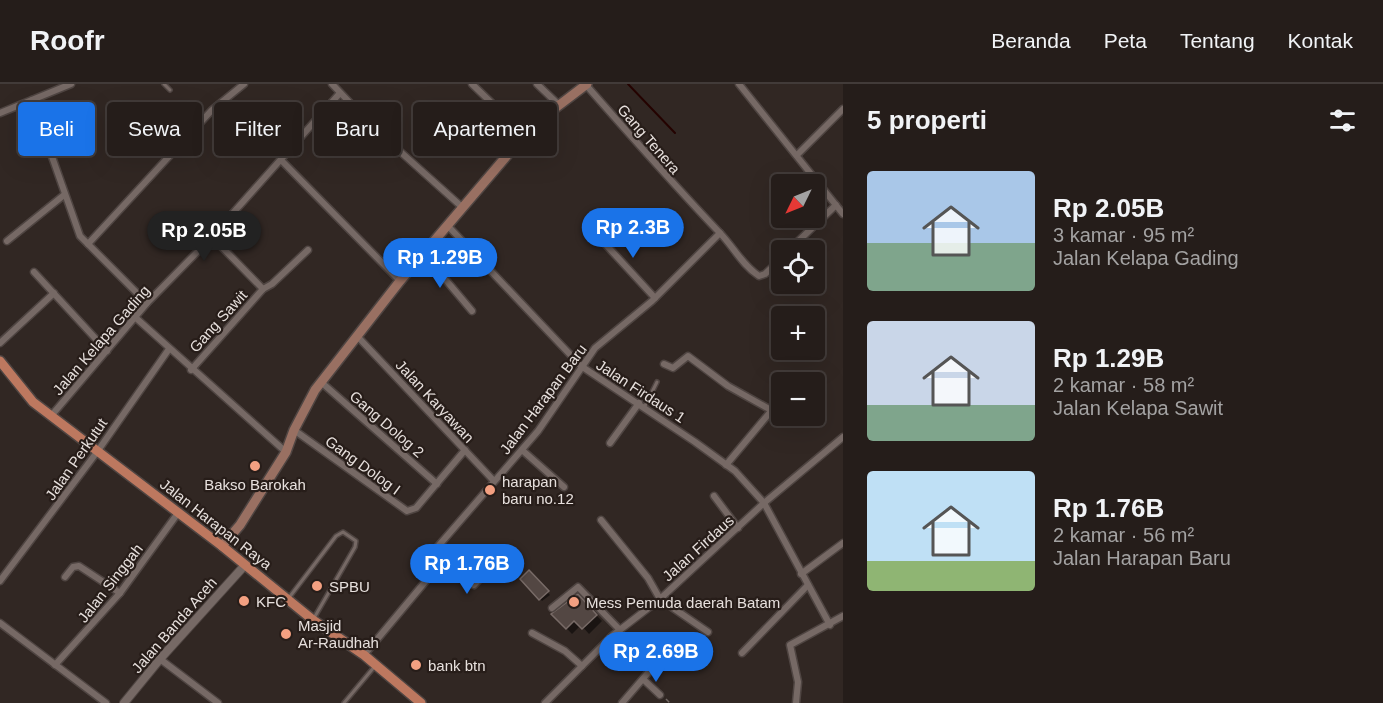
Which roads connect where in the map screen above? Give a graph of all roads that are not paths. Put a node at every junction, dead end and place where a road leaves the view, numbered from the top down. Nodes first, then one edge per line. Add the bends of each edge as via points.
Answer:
1 (71, 84) edge
2 (165, 84) edge
3 (244, 84) edge
4 (332, 84) edge
5 (472, 84) edge
6 (537, 84) edge
7 (587, 84) edge
8 (739, 84) edge
9 (170, 90) dead end
10 (340, 93) junction
11 (32, 100) junction
12 (491, 102) edge
13 (559, 105) joint
14 (843, 109) edge
15 (0, 113) edge
16 (797, 155) junction
17 (507, 156) edge
18 (281, 160) junction
19 (64, 195) junction
20 (836, 205) junction
21 (462, 207) junction
22 (843, 214) edge
23 (448, 226) junction
24 (720, 233) junction
25 (596, 234) dead end
26 (212, 237) junction
27 (799, 240) edge
28 (7, 241) dead end
29 (88, 244) junction
30 (308, 250) dead end
31 (424, 254) junction
32 (771, 268) edge
33 (34, 272) dead end
34 (400, 281) junction
35 (263, 289) junction
36 (54, 293) junction
37 (655, 298) junction
38 (147, 303) junction
39 (472, 311) dead end
40 (136, 318) junction
41 (358, 337) junction
42 (0, 343) edge
43 (169, 349) junction
44 (107, 351) junction
45 (0, 361) edge
46 (664, 364) dead end
47 (581, 366) junction
48 (191, 369) junction
49 (657, 381) dead end
50 (321, 382) junction
51 (642, 404) junction
52 (771, 411) joint
53 (51, 416) junction
54 (294, 430) junction
55 (843, 436) edge
56 (610, 443) dead end
57 (465, 450) junction
58 (522, 450) junction
59 (97, 452) junction
60 (286, 452) junction
61 (726, 465) junction
62 (494, 481) junction
63 (437, 484) junction
64 (564, 487) dead end
65 (714, 496) dead end
66 (764, 503) junction
67 (178, 513) junction
68 (601, 520) dead end
69 (738, 528) junction
70 (843, 543) edge
71 (222, 546) junction
72 (245, 565) junction
73 (432, 565) junction
74 (490, 568) dead end
75 (801, 574) junction
76 (65, 577) dead end
77 (0, 581) edge
78 (808, 585) junction
79 (120, 593) junction
80 (660, 599) junction
81 (288, 600) junction
82 (552, 608) dead end
83 (843, 616) edge
84 (313, 620) junction
85 (0, 622) edge
86 (830, 625) junction
87 (620, 629) junction
88 (708, 632) dead end
89 (532, 633) dead end
90 (742, 653) dead end
91 (364, 655) junction
92 (688, 655) dead end
93 (160, 659) junction
94 (55, 665) junction
95 (376, 665) junction
96 (582, 666) junction
97 (643, 680) junction
98 (660, 695) dead end
99 (419, 702) edge
100 (106, 703) edge
101 (124, 703) edge
102 (218, 703) edge
103 (344, 703) edge
104 (545, 703) edge
105 (622, 703) edge
106 (796, 703) edge

1 - 11 street
2 - 9 lane
3 - 29 street via 212,110
4 - 10 street
5 - 12 street
6 - 13 street
7 - 13 main road
7 - 24 street, Gang Tenera via 687,201
8 - 16 street
10 - 18 street, Jalan Kelapa Gading
10 - 21 street
11 - 15 street
11 - 19 street
14 - 16 street
16 - 20 street
17 - 21 main road
18 - 26 street, Jalan Kelapa Gading
18 - 34 street
19 - 28 street
19 - 29 street via 75,227
20 - 22 street
20 - 27 street
21 - 23 main road
23 - 31 main road
23 - 47 street, Jalan Firdaus 1
24 - 32 street, Gang Tenera via 759,276
24 - 37 street, Jalan Harapan Baru
25 - 37 street
26 - 35 street, Gang Sawit
26 - 38 street, Jalan Kelapa Gading
29 - 38 street
30 - 35 street, Gang Sawit
31 - 34 main road
31 - 39 street
33 - 36 street
34 - 41 main road
35 - 48 street, Gang Sawit
36 - 42 street
36 - 44 street
37 - 47 street, Jalan Harapan Baru via 595,348
38 - 40 street, Jalan Kelapa Gading
40 - 43 street
40 - 44 street, Jalan Kelapa Gading
41 - 50 main road
41 - 57 street, Jalan Karyawan
43 - 48 street
43 - 59 street, Jalan Perkutut
44 - 53 street, Jalan Kelapa Gading
45 - 53 main road, Jalan Harapan Raya via 33,402
46 - 52 street via 673,368 688,356 695,359 729,386
47 - 51 street, Jalan Firdaus 1
47 - 58 street, Jalan Harapan Baru
48 - 60 street
49 - 51 lane
50 - 54 main road
50 - 63 street, Gang Dolog 2
51 - 56 street
51 - 61 street, Jalan Firdaus 1
52 - 61 street
53 - 59 main road, Jalan Harapan Raya
54 - 60 main road
54 - 63 street, Gang Dolog I via 407,512 416,508
55 - 66 street, Jalan Firdaus
57 - 62 street, Jalan Karyawan
57 - 63 street, Gang Dolog I
58 - 62 street, Jalan Harapan Baru
58 - 64 street
59 - 67 main road, Jalan Harapan Raya
59 - 77 street, Jalan Perkutut
60 - 71 main road via 240,525
61 - 66 street, Jalan Firdaus 1
62 - 73 street, Jalan Harapan Baru via 434,551
65 - 69 street
66 - 69 street, Jalan Firdaus
66 - 75 street, Jalan Firdaus 1
67 - 71 main road, Jalan Harapan Raya
67 - 79 street, Jalan Singgah
68 - 80 street
69 - 80 street, Jalan Firdaus
70 - 75 street
71 - 72 main road, Jalan Harapan Raya
72 - 81 main road, Jalan Harapan Raya
72 - 93 street, Jalan Banda Aceh
73 - 74 street via 444,567 474,585
73 - 91 street, Jalan Harapan Baru via 430,576
75 - 78 street, Jalan Firdaus 1
76 - 79 street via 79,566
78 - 86 street, Jalan Firdaus 1
78 - 90 street
79 - 94 street, Jalan Singgah
80 - 87 street, Jalan Firdaus
80 - 88 street
81 - 84 main road, Jalan Harapan Raya
81 - 84 lane via 336,536 343,532 351,536 355,547
82 - 87 street via 578,587
83 - 86 street
84 - 91 main road, Jalan Harapan Raya
85 - 94 street
86 - 106 street via 790,645 798,682
87 - 96 street, Jalan Firdaus
89 - 96 street via 565,651
91 - 95 main road, Jalan Harapan Raya
92 - 97 street via 672,645
93 - 101 street, Jalan Banda Aceh
93 - 102 street
94 - 100 street
95 - 99 main road, Jalan Harapan Raya
95 - 103 lane
96 - 104 street, Jalan Firdaus
97 - 98 street
97 - 105 street

